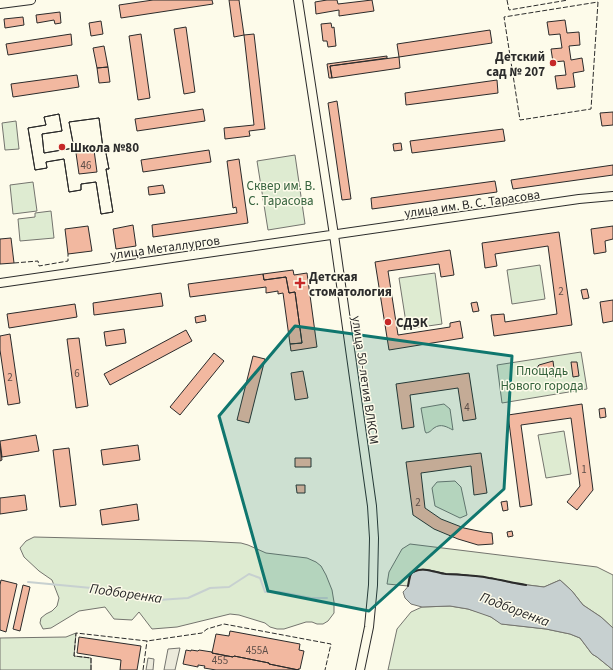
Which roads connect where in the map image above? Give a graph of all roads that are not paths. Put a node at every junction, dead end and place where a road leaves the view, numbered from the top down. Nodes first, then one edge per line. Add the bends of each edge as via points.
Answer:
1 (30, 0) edge
2 (298, 0) edge
3 (0, 4) edge
4 (613, 196) edge
5 (334, 235) junction
6 (0, 283) edge
7 (360, 670) edge

1 - 3 main road
2 - 5 main road, улица 50-летия ВЛКСМ
4 - 5 main road, улица им. В. С. Тарасова
5 - 6 main road, улица Металлургов
5 - 7 main road, улица 50-летия ВЛКСМ via 371,498 374,538 369,627

